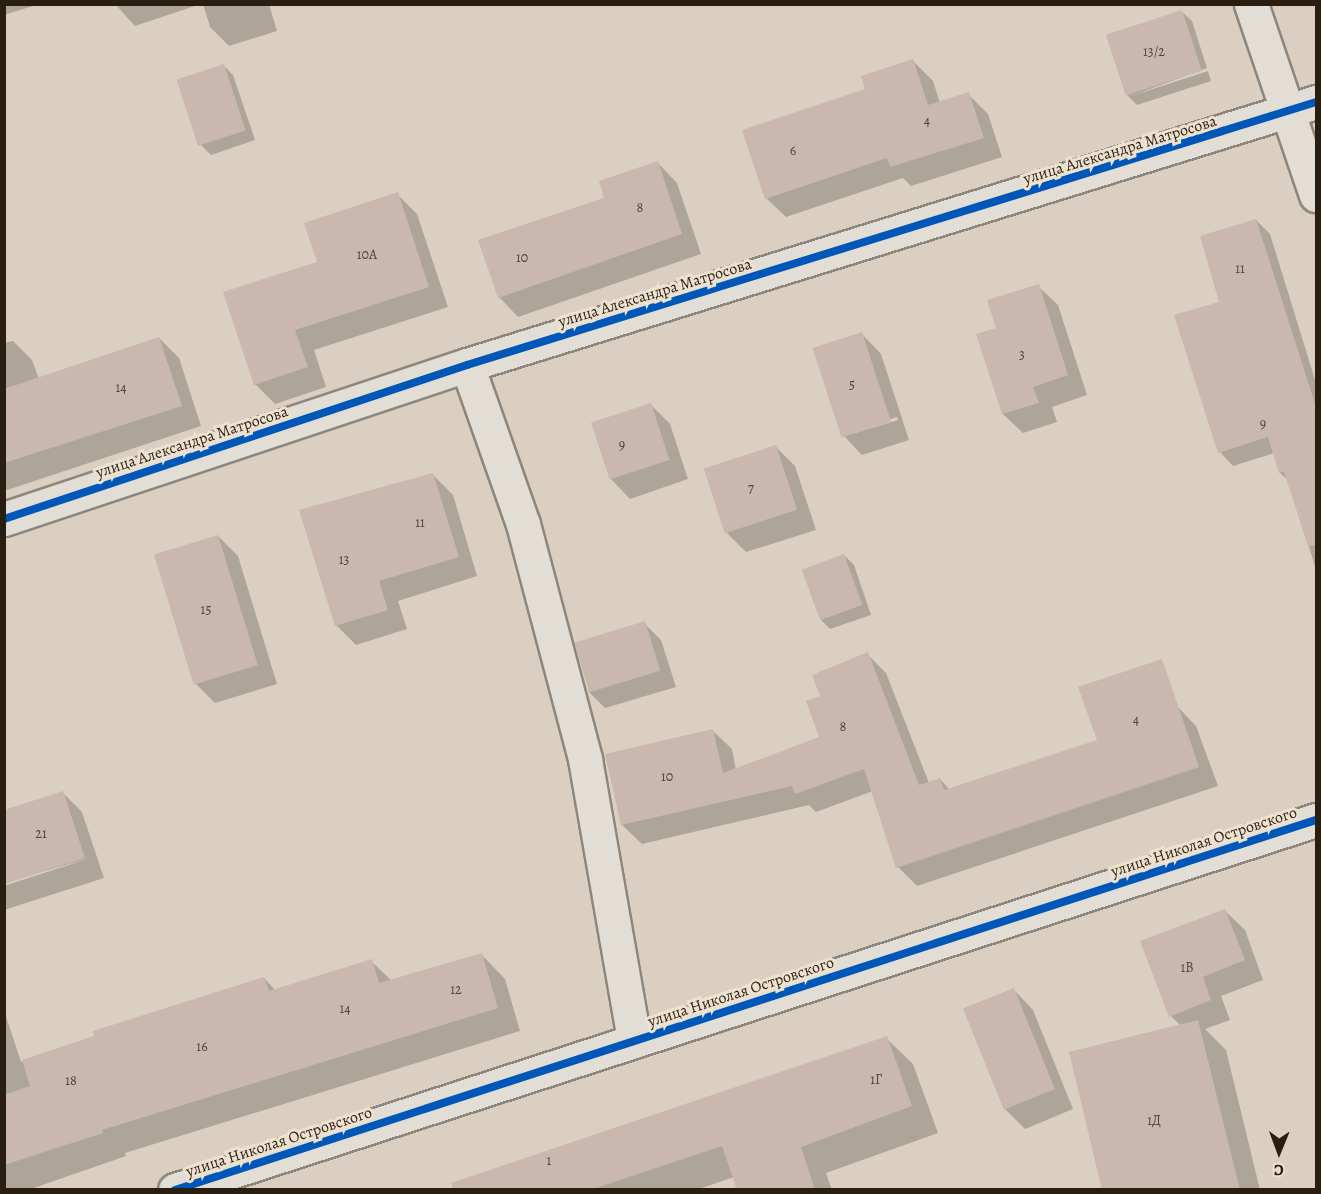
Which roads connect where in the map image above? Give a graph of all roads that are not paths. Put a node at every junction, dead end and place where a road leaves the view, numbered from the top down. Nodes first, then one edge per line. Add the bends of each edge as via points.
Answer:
1 (1251, 4) edge
2 (1303, 107) edge
3 (1317, 195) edge
4 (467, 365) junction
5 (4, 519) edge
6 (1317, 820) edge
7 (634, 1041) junction
8 (175, 1190) edge

1 - 2 street
2 - 3 street
2 - 4 street, улица Александра Матросова
4 - 5 street, улица Александра Матросова
4 - 7 street via 523,524 585,759
6 - 7 street, улица Николая Островского
7 - 8 street, улица Николая Островского

